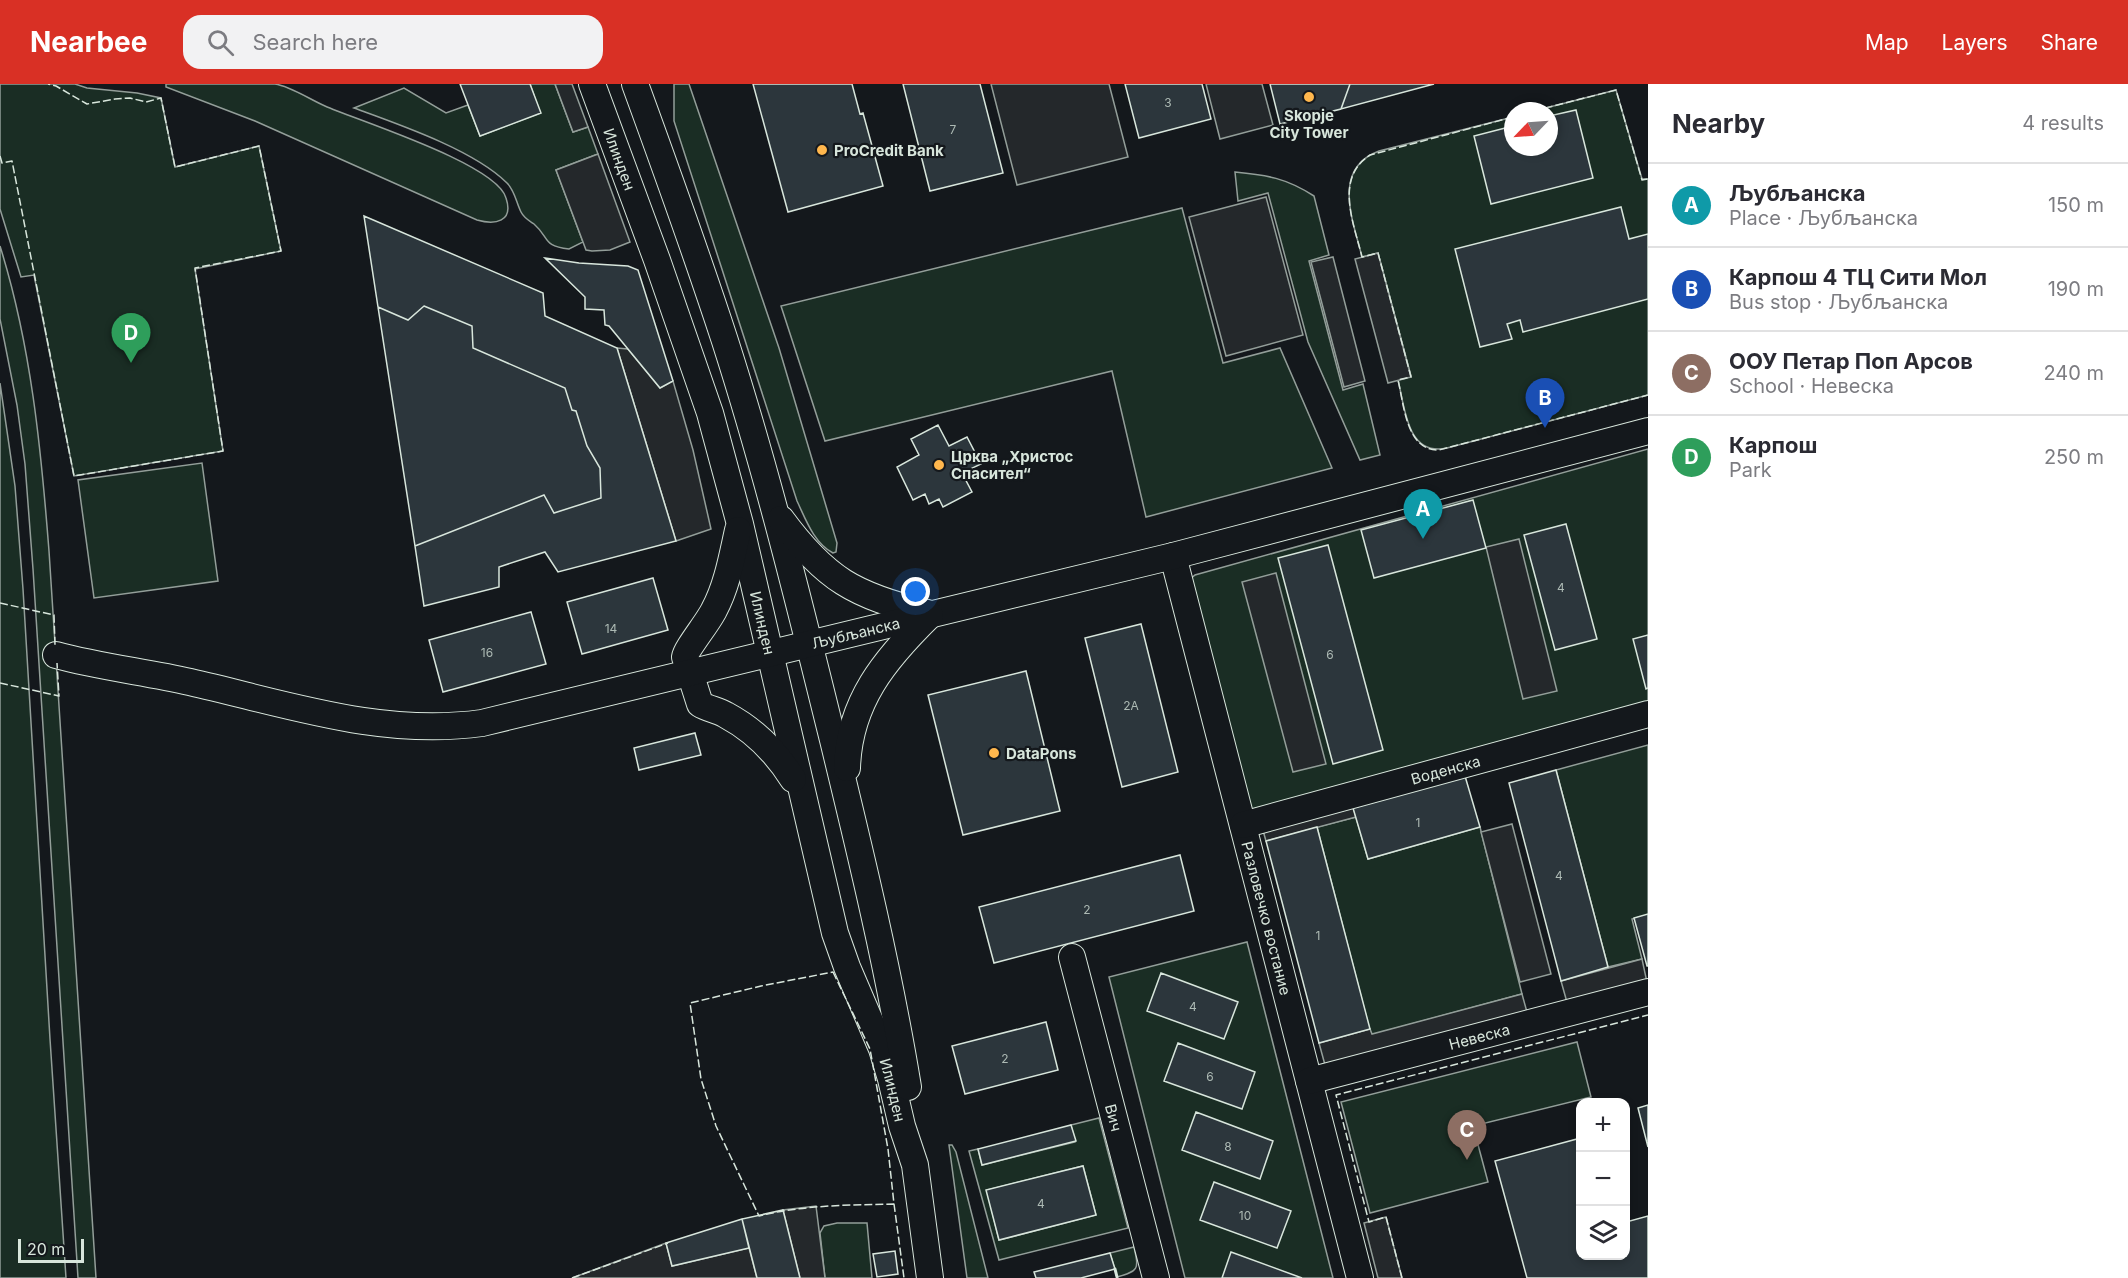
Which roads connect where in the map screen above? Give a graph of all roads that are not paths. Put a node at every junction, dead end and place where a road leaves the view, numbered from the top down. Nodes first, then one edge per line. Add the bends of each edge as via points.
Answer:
1 (592, 84) edge
2 (635, 84) edge
3 (653, 84) edge
4 (653, 134) junction
5 (1648, 431) edge
6 (775, 510) junction
7 (740, 524) junction
8 (1173, 556) junction
9 (930, 614) junction
10 (810, 644) junction
11 (770, 653) junction
12 (56, 655) dead end
13 (689, 672) junction
14 (1648, 714) edge
15 (801, 792) junction
16 (848, 801) junction
17 (1243, 825) junction
18 (1072, 957) dead end
19 (1648, 992) edge
20 (1309, 1081) junction
21 (915, 1165) junction
22 (930, 1278) edge
23 (1156, 1278) edge
24 (1360, 1278) edge

1 - 7 street, Илинден via 710,413
2 - 4 street, Илинден
3 - 4 street
4 - 6 street, Илинден via 724,340
5 - 8 street, Љубљанска
6 - 9 street via 836,579 881,601
6 - 10 street, Илинден
7 - 11 street, Илинден
7 - 13 street via 723,592 685,654
8 - 9 street, Љубљанска
8 - 17 street, Разловечко востание
9 - 10 street, Љубљанска
9 - 16 street via 874,679 857,712 847,754
10 - 11 street, Љубљанска
10 - 16 street, Илинден
11 - 13 street, Љубљанска
11 - 15 street, Илинден
12 - 13 street, Љубљанска via 335,717 422,727 492,721
13 - 15 street via 700,704 725,714 759,738 776,754
14 - 17 street, Воденска
15 - 21 street, Илинден via 835,933 882,1049
16 - 21 street, Илинден via 903,1061 916,1145
17 - 20 street, Разловечко востание
18 - 23 street, Вич
19 - 20 street, Невеска
20 - 24 street, Разловечко востание
21 - 22 street, Илинден

